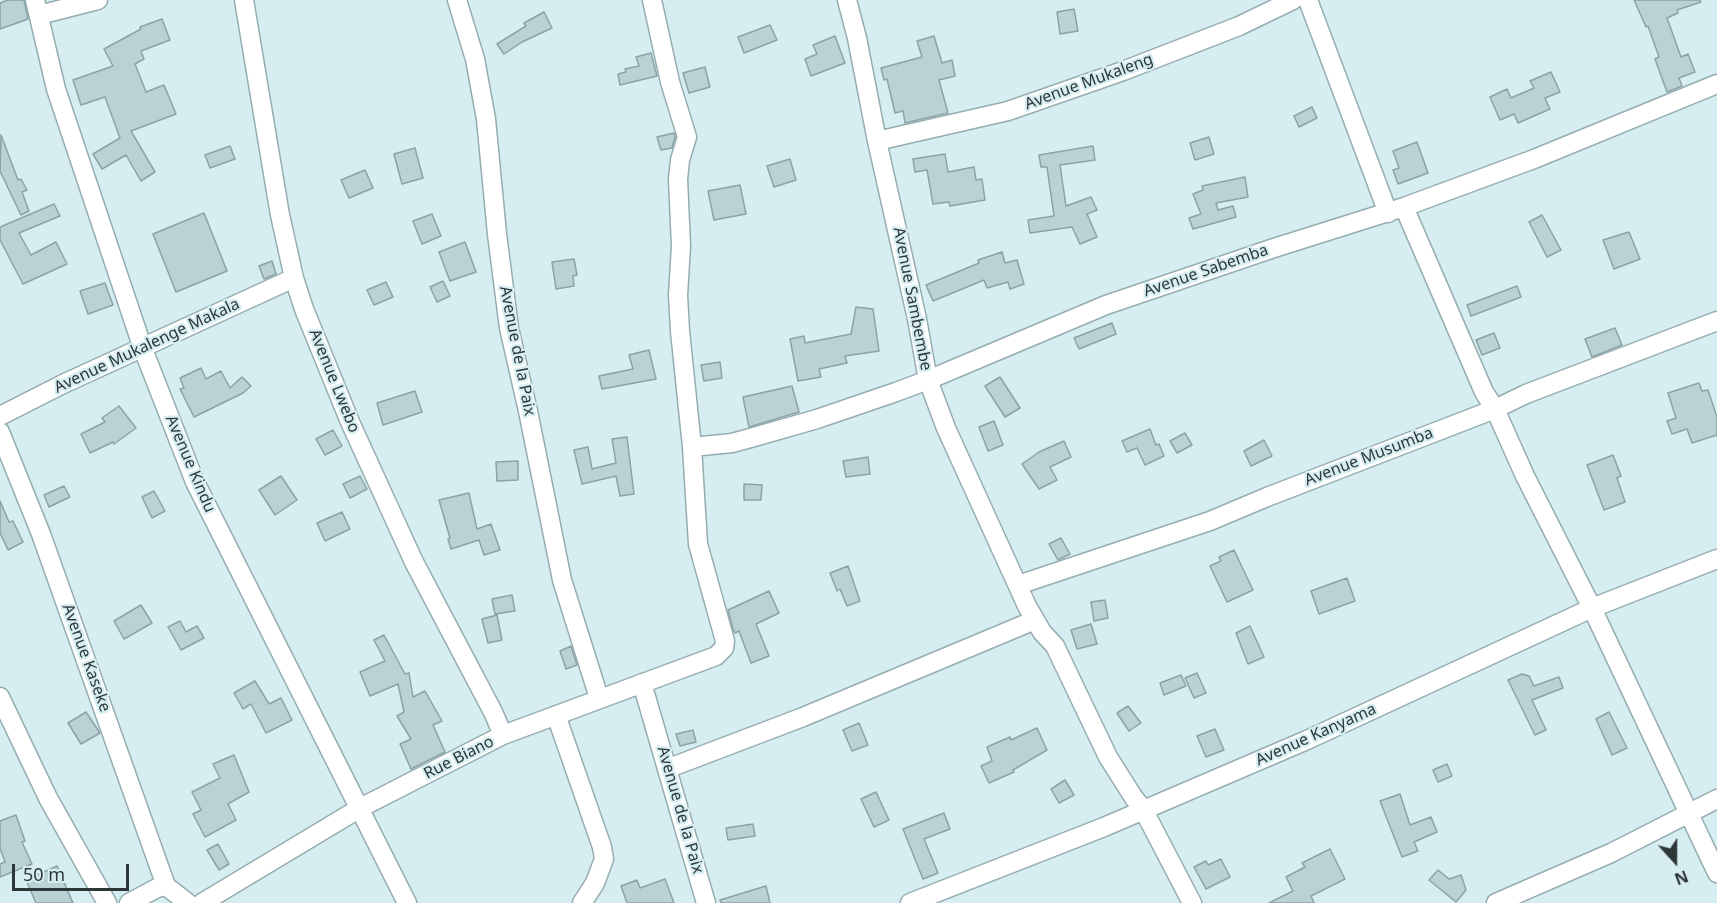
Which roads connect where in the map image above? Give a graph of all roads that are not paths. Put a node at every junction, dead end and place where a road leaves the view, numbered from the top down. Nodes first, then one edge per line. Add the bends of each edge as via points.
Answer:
1 (98, 0) edge
2 (244, 0) edge
3 (457, 0) edge
4 (652, 0) edge
5 (848, 0) edge
6 (1293, 0) edge
7 (1308, 0) edge
8 (37, 8) edge
9 (1717, 84) edge
10 (877, 141) junction
11 (1396, 210) junction
12 (294, 278) junction
13 (1717, 321) edge
14 (143, 349) junction
15 (928, 380) junction
16 (1495, 409) junction
17 (0, 416) edge
18 (0, 432) edge
19 (692, 447) junction
20 (1717, 559) edge
21 (1018, 585) junction
22 (1592, 608) junction
23 (1035, 620) junction
24 (642, 683) junction
25 (0, 697) edge
26 (599, 698) junction
27 (556, 715) junction
28 (503, 735) junction
29 (669, 768) junction
30 (1717, 799) edge
31 (360, 808) junction
32 (1143, 809) junction
33 (1689, 813) junction
34 (1717, 873) edge
35 (166, 886) junction
36 (107, 903) edge
37 (129, 903) edge
38 (188, 903) edge
39 (202, 903) edge
40 (407, 903) edge
41 (582, 903) edge
42 (706, 903) edge
43 (910, 903) edge
44 (1192, 903) edge
45 (1496, 903) edge

1 - 8 street
2 - 12 street, Avenue Lwebo
3 - 26 street, Avenue de la Paix via 475,59 486,119 509,327 562,580
4 - 19 street via 687,137 678,179 678,295
5 - 10 street, Avenue Sambembe
6 - 10 street, Avenue Mukaleng via 1239,26 1028,104
7 - 11 street
8 - 14 street, Avenue Kindu via 56,89
9 - 11 street, Avenue Sabemba
10 - 15 street, Avenue Sambembe
11 - 15 street, Avenue Sabemba via 1106,305
11 - 16 street
12 - 14 street, Avenue Mukalenge Makala
12 - 28 street, Avenue Lwebo via 360,444 426,586
13 - 16 street, Avenue Musumba
14 - 17 street, Avenue Mukalenge Makala
14 - 31 street, Avenue Kindu via 195,482
15 - 19 street, Avenue Sabemba via 781,430 732,443
15 - 21 street, Avenue Sambembe
16 - 21 street, Avenue Musumba via 1210,521
16 - 22 street via 1524,476
18 - 35 street, Avenue Kaseke via 41,534
19 - 24 street, Rue Biano via 698,544 725,641 723,651
20 - 22 street, Avenue Kanyama
21 - 23 street, Avenue Sambembe
22 - 32 street, Avenue Kanyama via 1307,740
22 - 33 street
23 - 29 street via 795,721
23 - 32 street, Avenue Sambembe via 1055,646 1108,757
24 - 26 street, Rue Biano
24 - 29 street, Avenue de la Paix
25 - 36 street via 48,798
26 - 27 street, Rue Biano
27 - 28 street, Rue Biano
27 - 41 street via 604,859
28 - 31 street, Rue Biano
29 - 42 street, Avenue de la Paix
30 - 33 street
31 - 39 street, Rue Biano
31 - 40 street, Avenue Kindu
32 - 43 street, Avenue Kanyama
32 - 44 street, Avenue Sambembe
33 - 34 street
33 - 45 street via 1611,854
35 - 37 street
35 - 38 street

